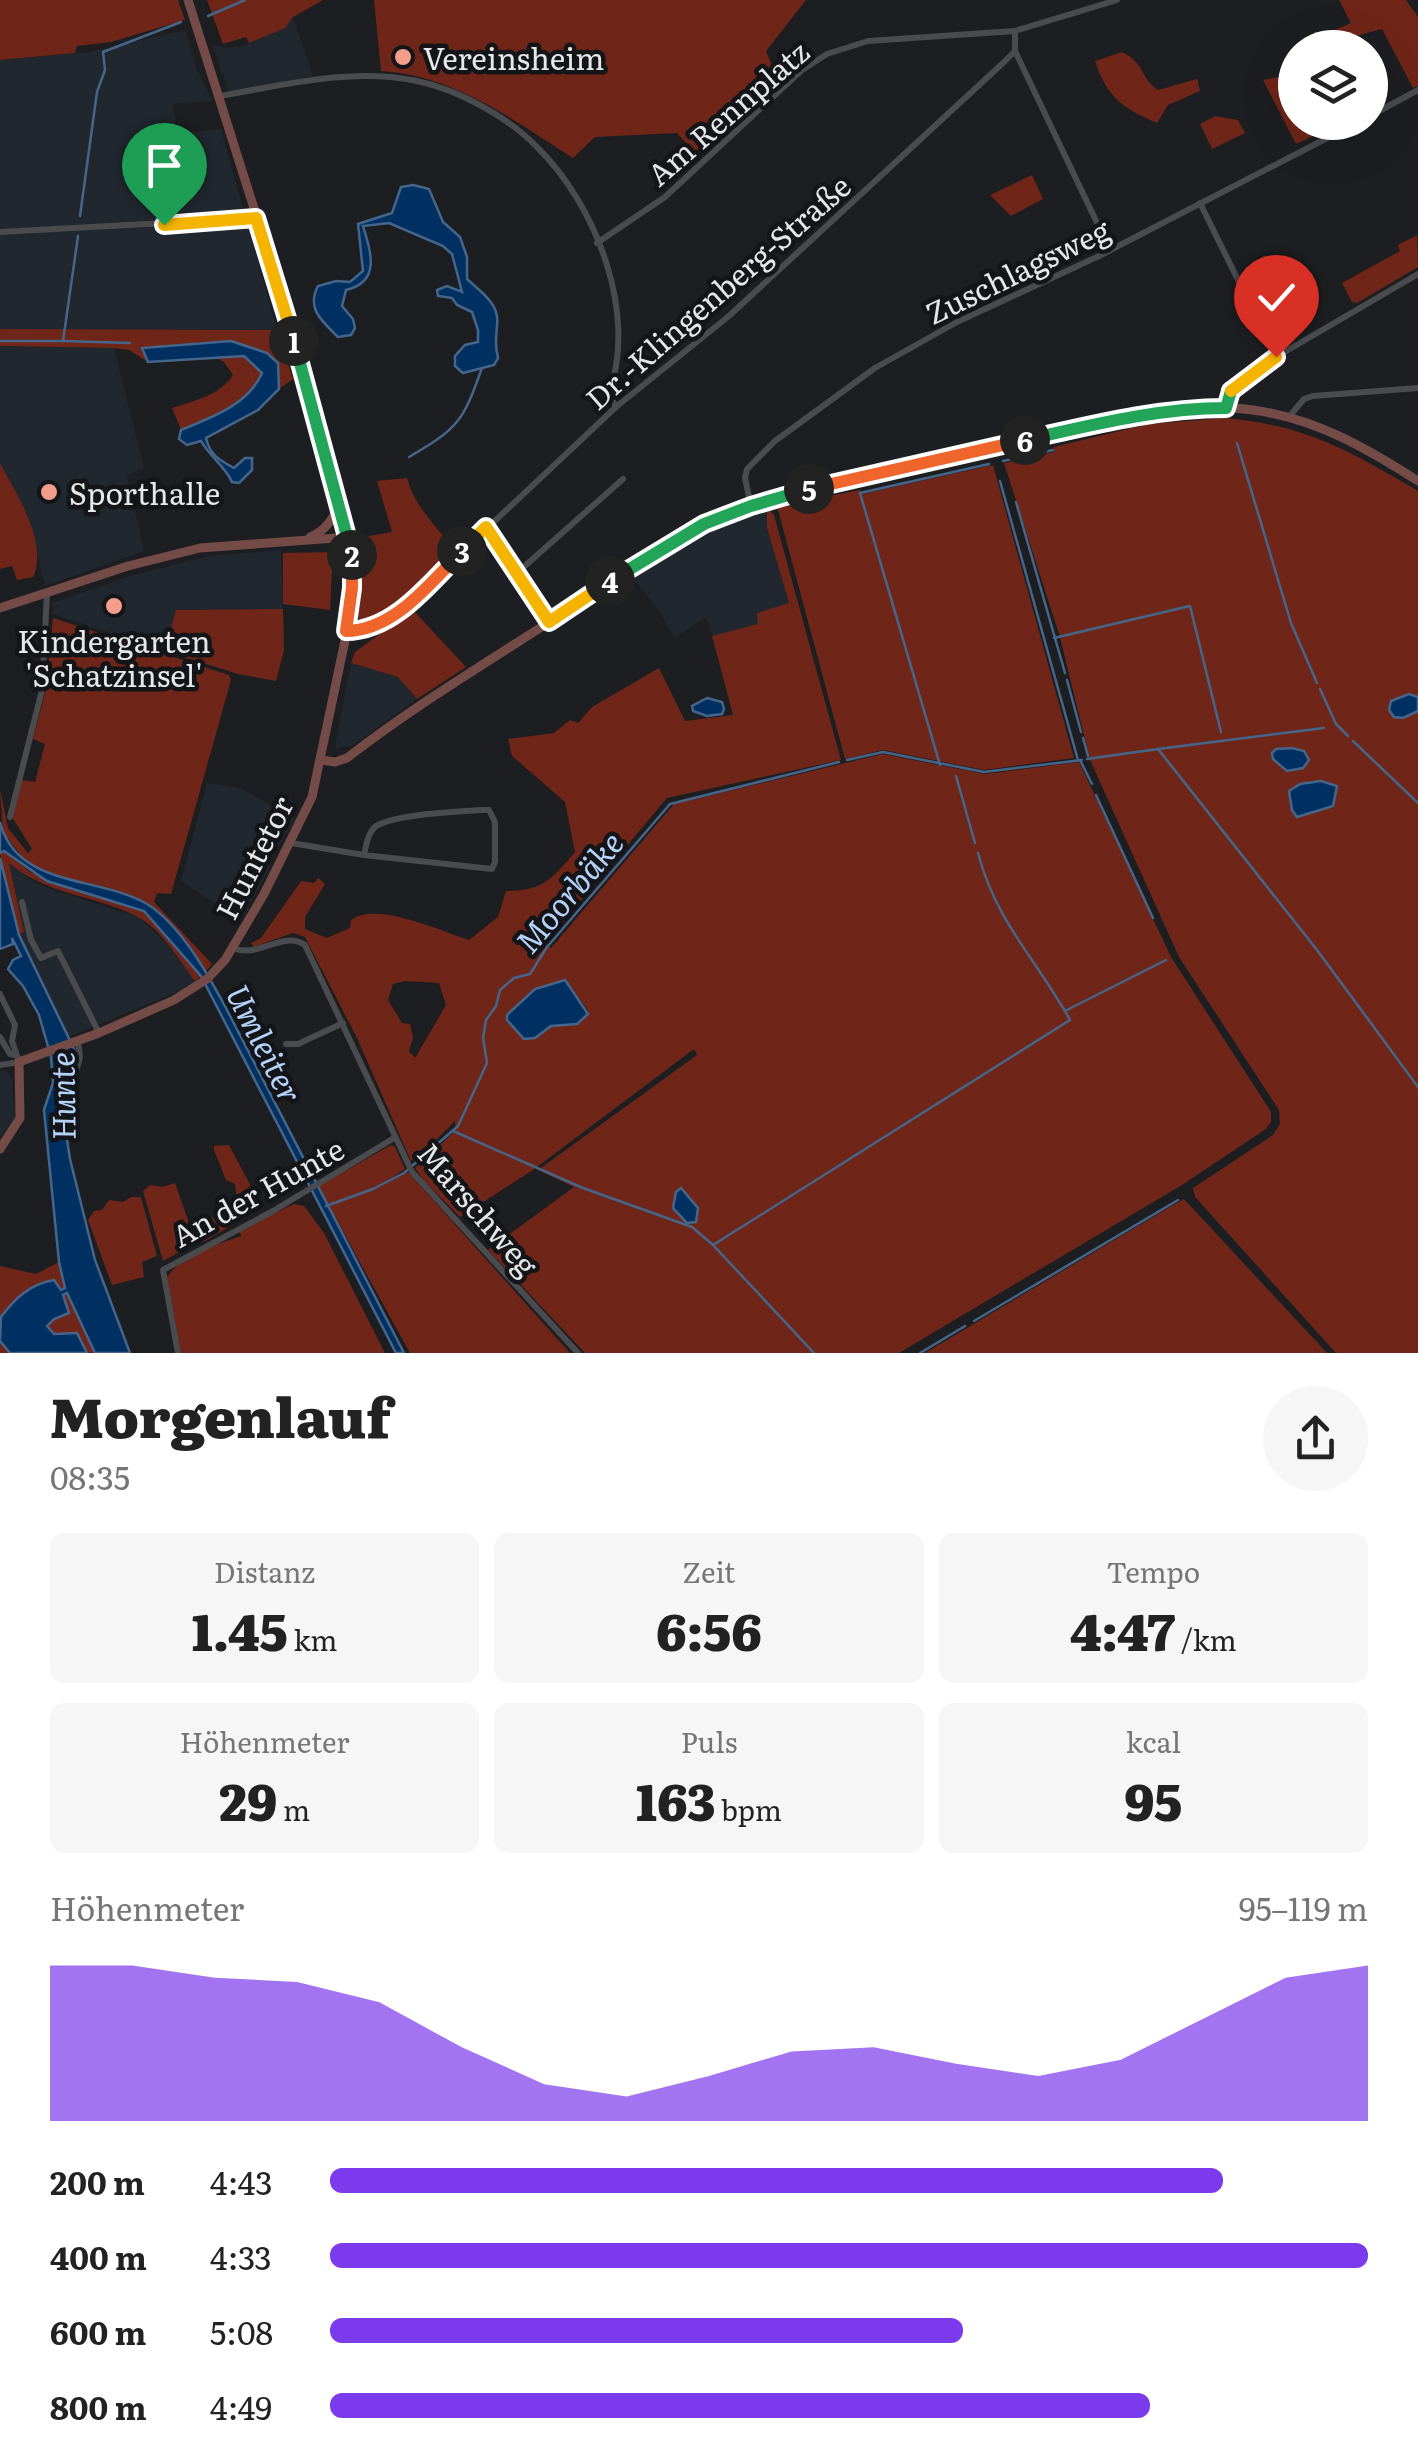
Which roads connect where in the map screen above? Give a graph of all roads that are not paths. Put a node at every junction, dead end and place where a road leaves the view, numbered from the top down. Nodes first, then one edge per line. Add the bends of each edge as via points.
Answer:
1 (188, 0) edge
2 (1117, 0) edge
3 (1016, 32) junction
4 (1014, 50) junction
5 (1418, 90) edge
6 (220, 96) junction
7 (1388, 106) edge
8 (1323, 140) edge
9 (1200, 203) junction
10 (256, 218) junction
11 (0, 232) edge
12 (598, 243) junction
13 (1110, 250) junction
14 (1418, 274) edge
15 (1276, 357) junction
16 (1418, 388) edge
17 (616, 407) junction
18 (1226, 408) junction
19 (1289, 417) junction
20 (623, 479) dead end
21 (1418, 481) edge
22 (340, 503) junction
23 (751, 506) junction
24 (486, 527) junction
25 (349, 538) junction
26 (300, 540) junction
27 (518, 572) junction
28 (47, 593) junction
29 (0, 608) edge
30 (549, 622) junction
31 (346, 631) junction
32 (322, 760) junction
33 (488, 799) dead end
34 (489, 810) junction
35 (10, 817) dead end
36 (291, 843) junction
37 (364, 855) junction
38 (22, 902) dead end
39 (233, 948) junction
40 (0, 994) edge
41 (343, 1024) junction
42 (98, 1033) junction
43 (0, 1037) edge
44 (75, 1042) junction
45 (286, 1044) dead end
46 (17, 1059) junction
47 (0, 1065) edge
48 (74, 1079) dead end
49 (394, 1138) junction
50 (0, 1148) edge
51 (178, 1353) edge
52 (578, 1353) edge

1 - 6 main road, Huntetor
2 - 3 street
3 - 4 street
3 - 12 street, Am Rennplatz via 868,41 827,54 665,197
4 - 13 street
4 - 17 street, Dr.-Klingenberg-Straße via 729,316
5 - 7 street
6 - 10 main road, Huntetor
6 - 12 street via 305,81 395,77 448,91 540,149
8 - 9 street, Zuschlagsweg
9 - 13 street, Zuschlagsweg
9 - 15 street
10 - 11 street
10 - 22 main road, Huntetor
12 - 17 street via 617,317 609,393
13 - 23 street, Zuschlagsweg via 957,322 816,410 747,469
14 - 15 street
15 - 18 street via 1230,392
16 - 19 street via 1313,396
17 - 24 street, Dr.-Klingenberg-Straße
18 - 19 main road
18 - 23 main road via 1142,414
19 - 21 main road via 1344,436
20 - 27 street
22 - 25 main road, Huntetor
22 - 26 main road via 320,533
23 - 30 main road via 689,532
24 - 27 street
24 - 31 street, Dr.-Klingenberg-Straße via 398,612 372,629
25 - 26 main road
25 - 31 main road, Huntetor via 353,573
26 - 28 main road via 200,548
27 - 30 street
28 - 29 main road
28 - 35 street via 42,690
30 - 32 main road via 346,758
31 - 32 main road, Huntetor
32 - 36 main road, Huntetor
33 - 34 street
34 - 37 street via 377,826
34 - 37 street via 495,822 492,869
36 - 37 street
36 - 39 main road, Huntetor
38 - 42 street via 41,958 58,951
39 - 41 street, Marschweg via 245,953 298,940
39 - 42 main road, Huntetor via 197,986
40 - 46 street via 15,1024
41 - 45 street
41 - 49 street, Marschweg
42 - 44 main road, Huntetor
43 - 46 street
44 - 46 main road, Huntetor
44 - 48 street via 80,1057
46 - 47 street
46 - 50 main road via 20,1118
49 - 51 street, An der Hunte via 163,1270
49 - 52 street, Marschweg via 412,1172

